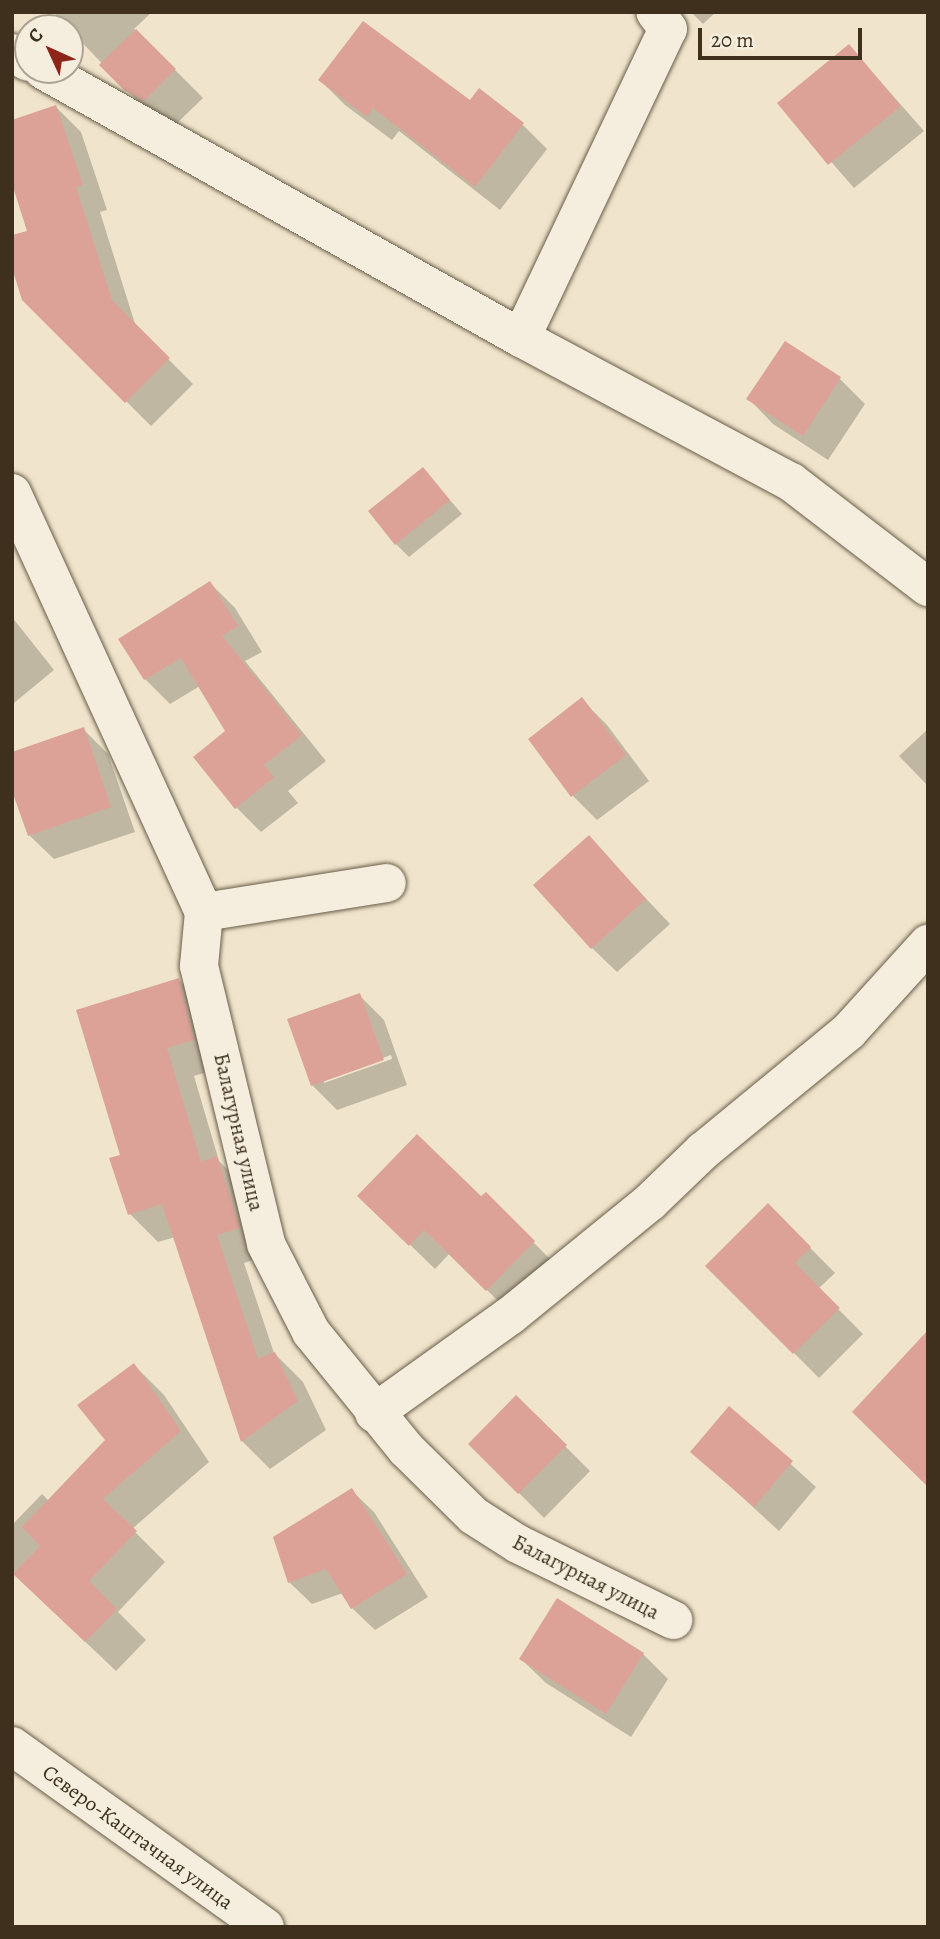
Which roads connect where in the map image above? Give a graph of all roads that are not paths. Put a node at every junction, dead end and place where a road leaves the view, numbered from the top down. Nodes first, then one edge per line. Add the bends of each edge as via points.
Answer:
1 (655, 12) edge
2 (68, 84) edge
3 (521, 338) junction
4 (12, 493) edge
5 (928, 587) edge
6 (387, 883) dead end
7 (204, 912) junction
8 (928, 944) edge
9 (374, 1413) junction
10 (673, 1620) dead end
11 (12, 1746) edge
12 (265, 1927) edge

1 - 3 street via 668,29
2 - 3 street
3 - 5 street via 791,482
4 - 7 street, Балагурная улица
6 - 7 street
7 - 9 street, Балагурная улица via 199,966 266,1244 311,1332
8 - 9 street via 849,1031 703,1151 650,1202 511,1315
9 - 10 street, Балагурная улица via 474,1516 518,1544
11 - 12 street, Северо-Каштачная улица

